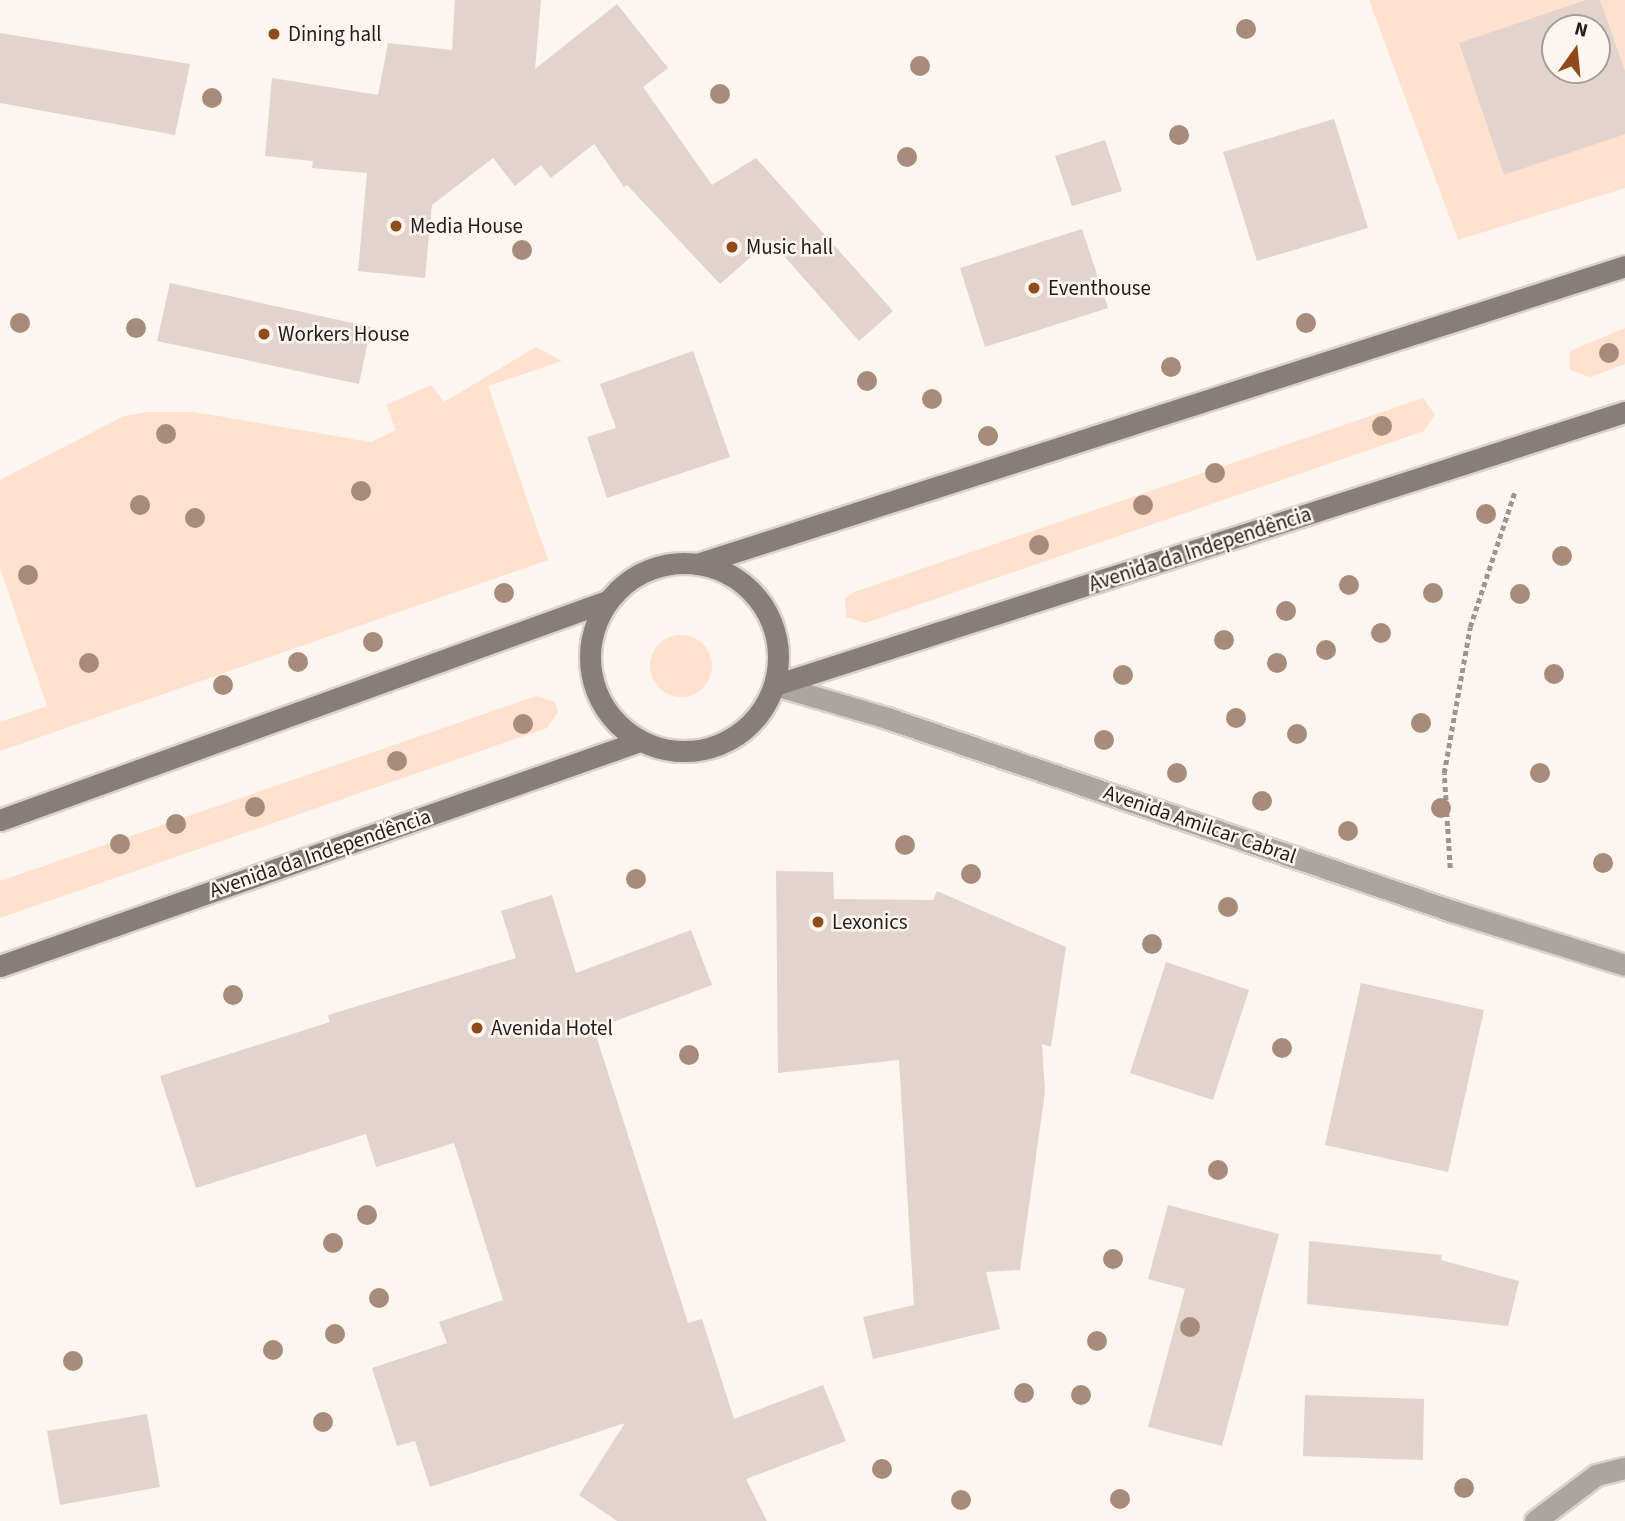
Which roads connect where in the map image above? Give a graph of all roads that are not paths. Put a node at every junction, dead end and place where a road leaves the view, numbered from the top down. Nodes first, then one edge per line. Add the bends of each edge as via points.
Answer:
1 (1625, 266) edge
2 (1625, 412) edge
3 (697, 564) junction
4 (607, 601) junction
5 (775, 685) junction
6 (640, 741) junction
7 (0, 820) edge
8 (1625, 965) edge
9 (0, 966) edge
10 (1625, 1468) edge
11 (1535, 1521) edge

1 - 3 street
2 - 5 street, Avenida da Independência
3 - 4 street via 647,570
3 - 5 street via 728,574 754,594 771,621 779,652
4 - 6 street via 593,630 589,662 597,694 614,721
4 - 7 street
5 - 6 street via 760,713 720,744 671,751
5 - 8 street, Avenida Amilcar Cabral via 978,748 1452,911
6 - 9 street, Avenida da Independência
10 - 11 street via 1596,1475

